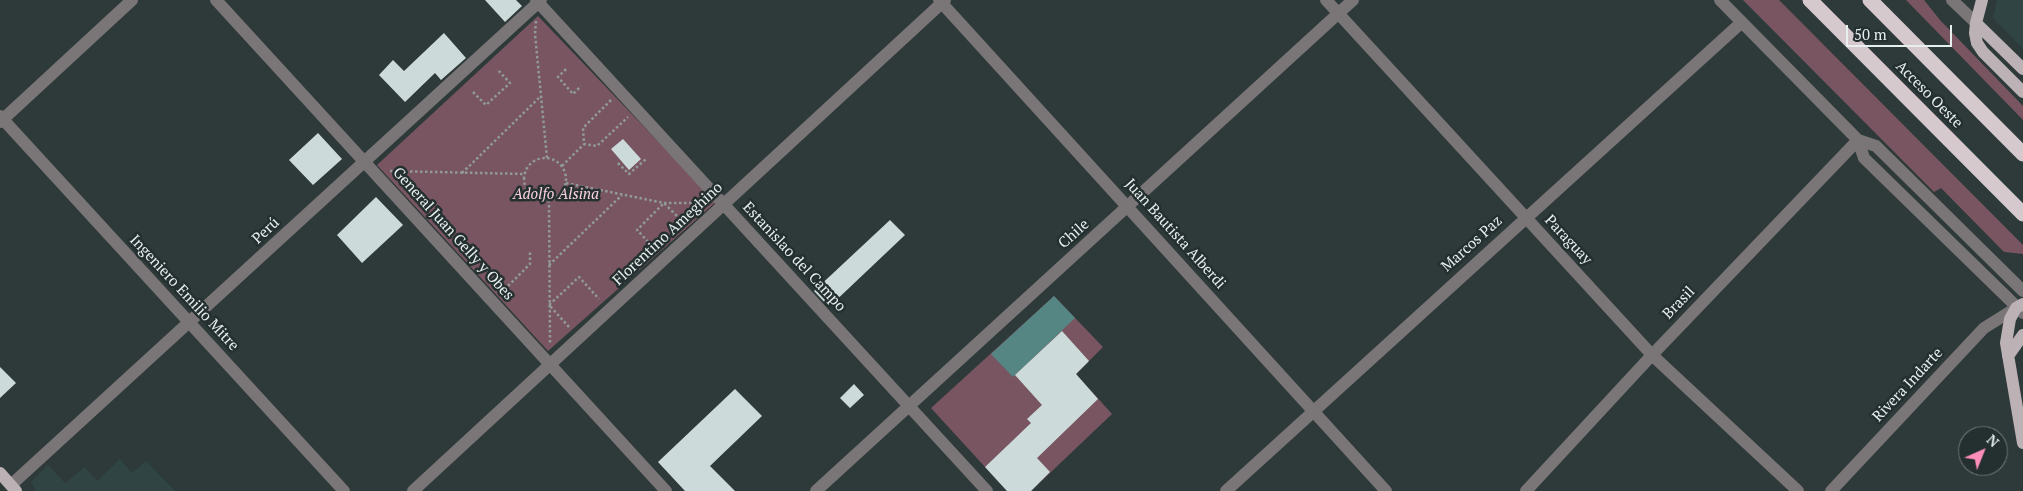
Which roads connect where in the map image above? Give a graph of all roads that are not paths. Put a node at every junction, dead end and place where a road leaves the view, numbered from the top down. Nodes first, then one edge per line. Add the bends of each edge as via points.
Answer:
1 (132, 0) edge
2 (216, 0) edge
3 (1326, 0) edge
4 (1352, 0) edge
5 (1720, 0) edge
6 (1810, 0) edge
7 (1870, 0) edge
8 (1952, 0) edge
9 (1982, 0) edge
10 (539, 1) edge
11 (942, 1) edge
12 (1338, 14) junction
13 (1742, 22) junction
14 (1976, 23) junction
15 (2023, 69) edge
16 (2023, 92) edge
17 (1, 119) edge
18 (1858, 140) junction
19 (2023, 154) edge
20 (365, 162) junction
21 (724, 204) junction
22 (1128, 207) junction
23 (2023, 214) edge
24 (1525, 218) junction
25 (2023, 291) edge
26 (2021, 308) edge
27 (190, 323) junction
28 (2023, 335) edge
29 (1652, 355) junction
30 (2008, 356) junction
31 (550, 365) junction
32 (908, 405) junction
33 (1313, 411) junction
34 (2023, 443) edge
35 (0, 473) edge
36 (9, 488) edge
37 (344, 491) edge
38 (414, 491) edge
39 (666, 491) edge
40 (816, 491) edge
41 (987, 491) edge
42 (1226, 491) edge
43 (1386, 491) edge
44 (1526, 491) edge
45 (1798, 491) edge
46 (1831, 491) edge

1 - 17 street
2 - 20 street, General Juan Gelly y Obes
3 - 12 street, Paraguay
4 - 12 street, Chile
5 - 13 street
6 - 23 highway, Acceso Oeste
7 - 19 highway, Acceso Oeste
8 - 14 street
9 - 14 main road
10 - 20 street, Perú
10 - 21 street, Estanislao del Campo
11 - 21 street, Florentino Ameghino
11 - 22 street, Juan Bautista Alberdi
12 - 22 street, Chile
12 - 24 street, Paraguay
13 - 18 street
13 - 24 street, Marcos Paz
14 - 15 main road
14 - 16 main road via 1975,34 1983,52
17 - 27 street, Ingeniero Emilio Mitre
18 - 25 street via 1876,146
18 - 26 street via 1864,158
18 - 29 street, Brasil
20 - 27 street, Perú
20 - 31 street, General Juan Gelly y Obes
21 - 31 street, Florentino Ameghino
21 - 32 street, Estanislao del Campo
22 - 32 street, Chile
22 - 33 street, Juan Bautista Alberdi
24 - 29 street, Paraguay
24 - 33 street, Marcos Paz
26 - 30 main road via 2007,331
26 - 46 street, Rivera Indarte via 1984,328
27 - 36 street, Perú
27 - 37 street, Ingeniero Emilio Mitre
28 - 30 main road
29 - 44 street, Brasil
29 - 45 street, Paraguay
30 - 34 main road
31 - 38 street, Florentino Ameghino
31 - 39 street, General Juan Gelly y Obes
32 - 40 street, Chile
32 - 41 street, Estanislao del Campo
33 - 42 street, Marcos Paz
33 - 43 street, Juan Bautista Alberdi
35 - 36 main road

